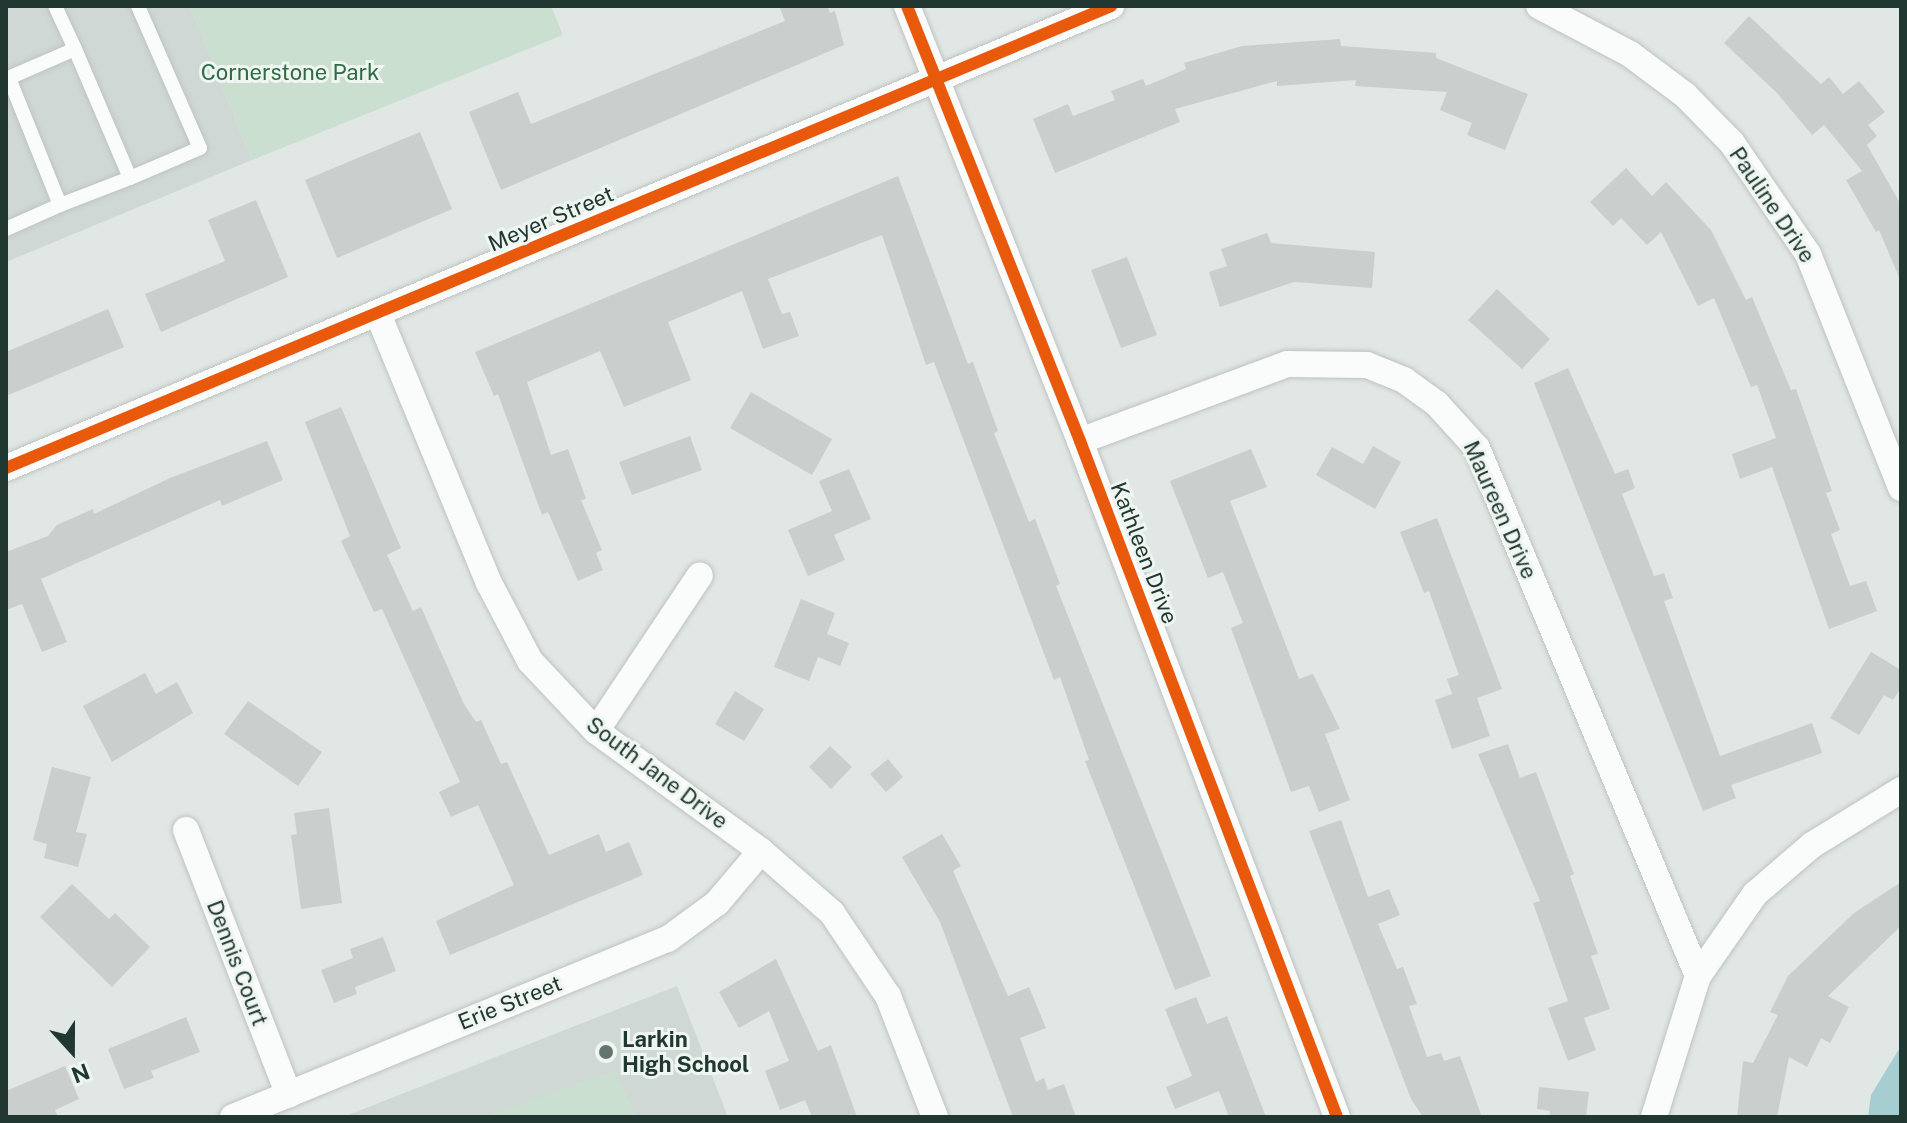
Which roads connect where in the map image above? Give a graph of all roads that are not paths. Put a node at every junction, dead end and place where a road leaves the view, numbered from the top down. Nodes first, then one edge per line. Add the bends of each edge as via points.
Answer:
1 (55, 6) edge
2 (138, 6) edge
3 (907, 6) edge
4 (1111, 6) edge
5 (1539, 6) edge
6 (75, 49) junction
7 (7, 78) edge
8 (936, 83) junction
9 (130, 178) junction
10 (60, 205) junction
11 (6, 229) edge
12 (378, 314) junction
13 (1080, 441) junction
14 (6, 468) edge
15 (1901, 488) edge
16 (700, 575) dead end
17 (596, 731) junction
18 (1901, 790) edge
19 (186, 830) dead end
20 (761, 851) junction
21 (1698, 976) junction
22 (289, 1095) junction
23 (233, 1117) edge
24 (935, 1117) edge
25 (1337, 1117) edge
26 (1654, 1117) edge

1 - 6 lane
2 - 9 lane via 200,148
3 - 8 street, Kathleen Drive
4 - 8 street, Meyer Street
5 - 15 street, Pauline Drive via 1630,54 1685,95 1732,143 1808,254
6 - 7 lane
6 - 9 lane
7 - 10 lane
8 - 12 street, Meyer Street
8 - 13 street, Kathleen Drive
9 - 10 lane
10 - 11 lane
12 - 14 street, Meyer Street
12 - 17 street, South Jane Drive via 507,622 530,661
13 - 21 street, Maureen Drive via 1287,364 1367,365 1404,380 1437,404 1477,448
13 - 25 street, Kathleen Drive
16 - 17 street
17 - 20 street, South Jane Drive
18 - 21 street via 1812,845 1755,894
19 - 22 street, Dennis Court
20 - 22 street, Erie Street via 717,903 668,939
20 - 24 street, South Jane Drive via 832,913 888,996
21 - 26 street
22 - 23 street, Erie Street

